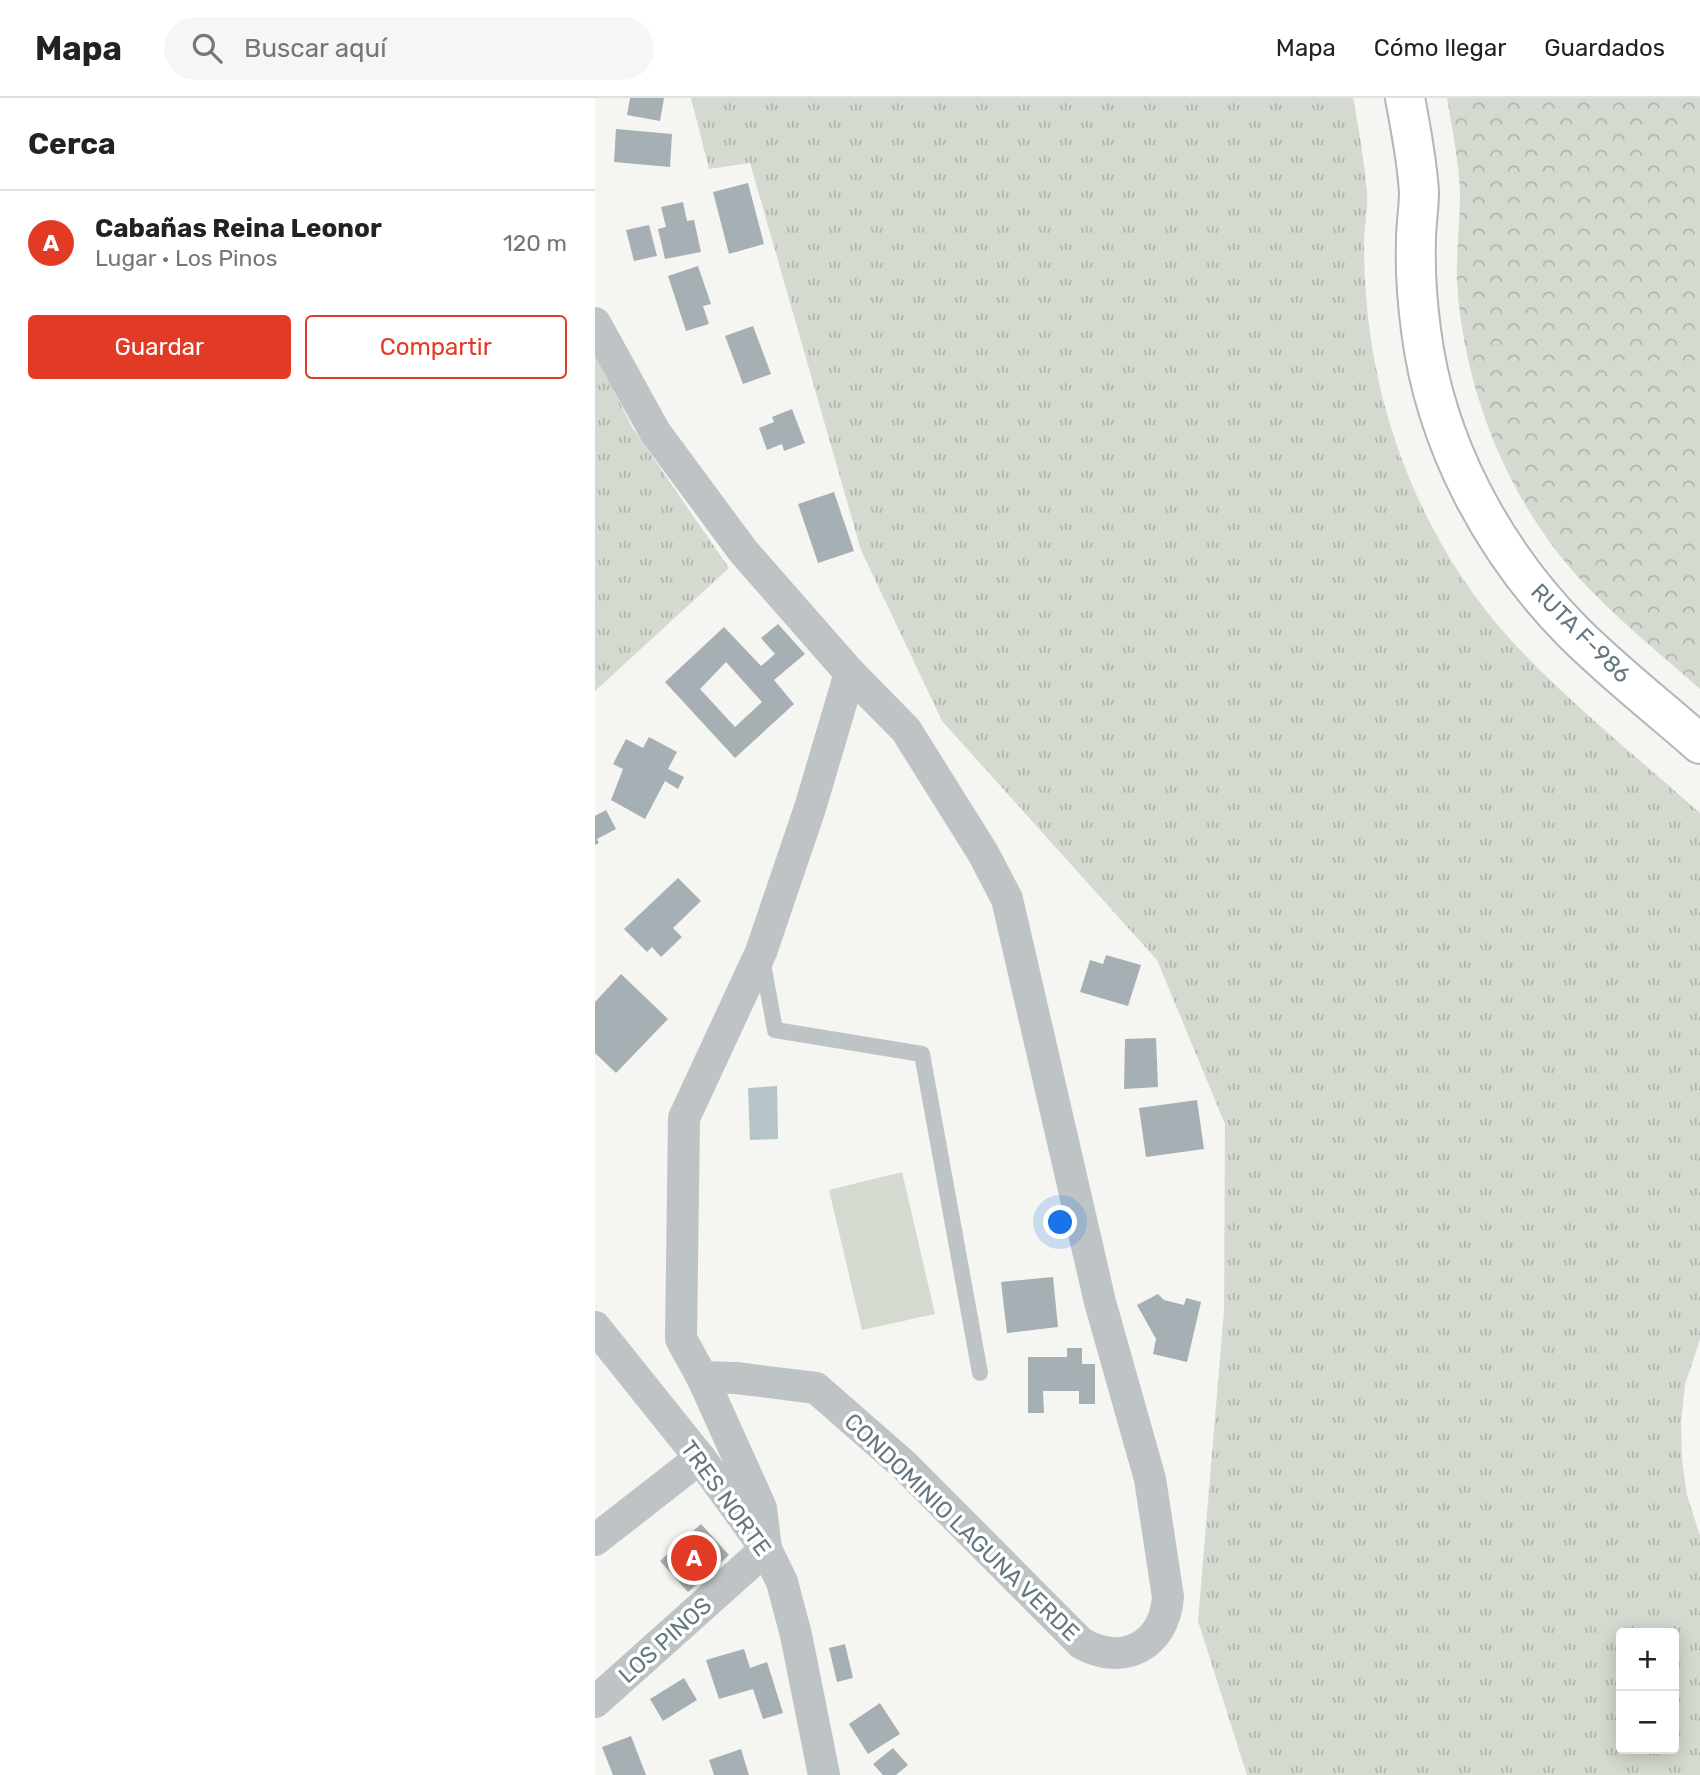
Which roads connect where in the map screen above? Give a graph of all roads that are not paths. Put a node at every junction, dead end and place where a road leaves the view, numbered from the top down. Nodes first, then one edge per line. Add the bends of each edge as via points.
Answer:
1 (1405, 98) edge
2 (595, 323) edge
3 (850, 673) junction
4 (1700, 744) edge
5 (761, 952) junction
6 (595, 1327) edge
7 (980, 1373) dead end
8 (702, 1377) junction
9 (700, 1458) junction
10 (595, 1540) edge
11 (766, 1549) junction
12 (595, 1702) edge
13 (824, 1775) edge

1 - 4 main road, RUTA F-986 via 1419,194 1416,263 1421,333 1443,423 1458,461 1496,535 1546,603
2 - 3 street, CONDOMINIO LAGUNA VERDE via 655,432 743,551
3 - 5 street
3 - 8 street, CONDOMINIO LAGUNA VERDE via 906,730 1007,900 1100,1302 1150,1479 1168,1597 1163,1624 1132,1650 1093,1650 904,1465 816,1388
5 - 7 lane via 775,1030 922,1054
5 - 8 street via 684,1118 681,1339
6 - 9 street, TRES NORTE
8 - 11 street via 761,1508
9 - 10 street
9 - 11 street, TRES NORTE
11 - 12 street, LOS PINOS
11 - 13 street, TRES NORTE via 782,1582 796,1635

